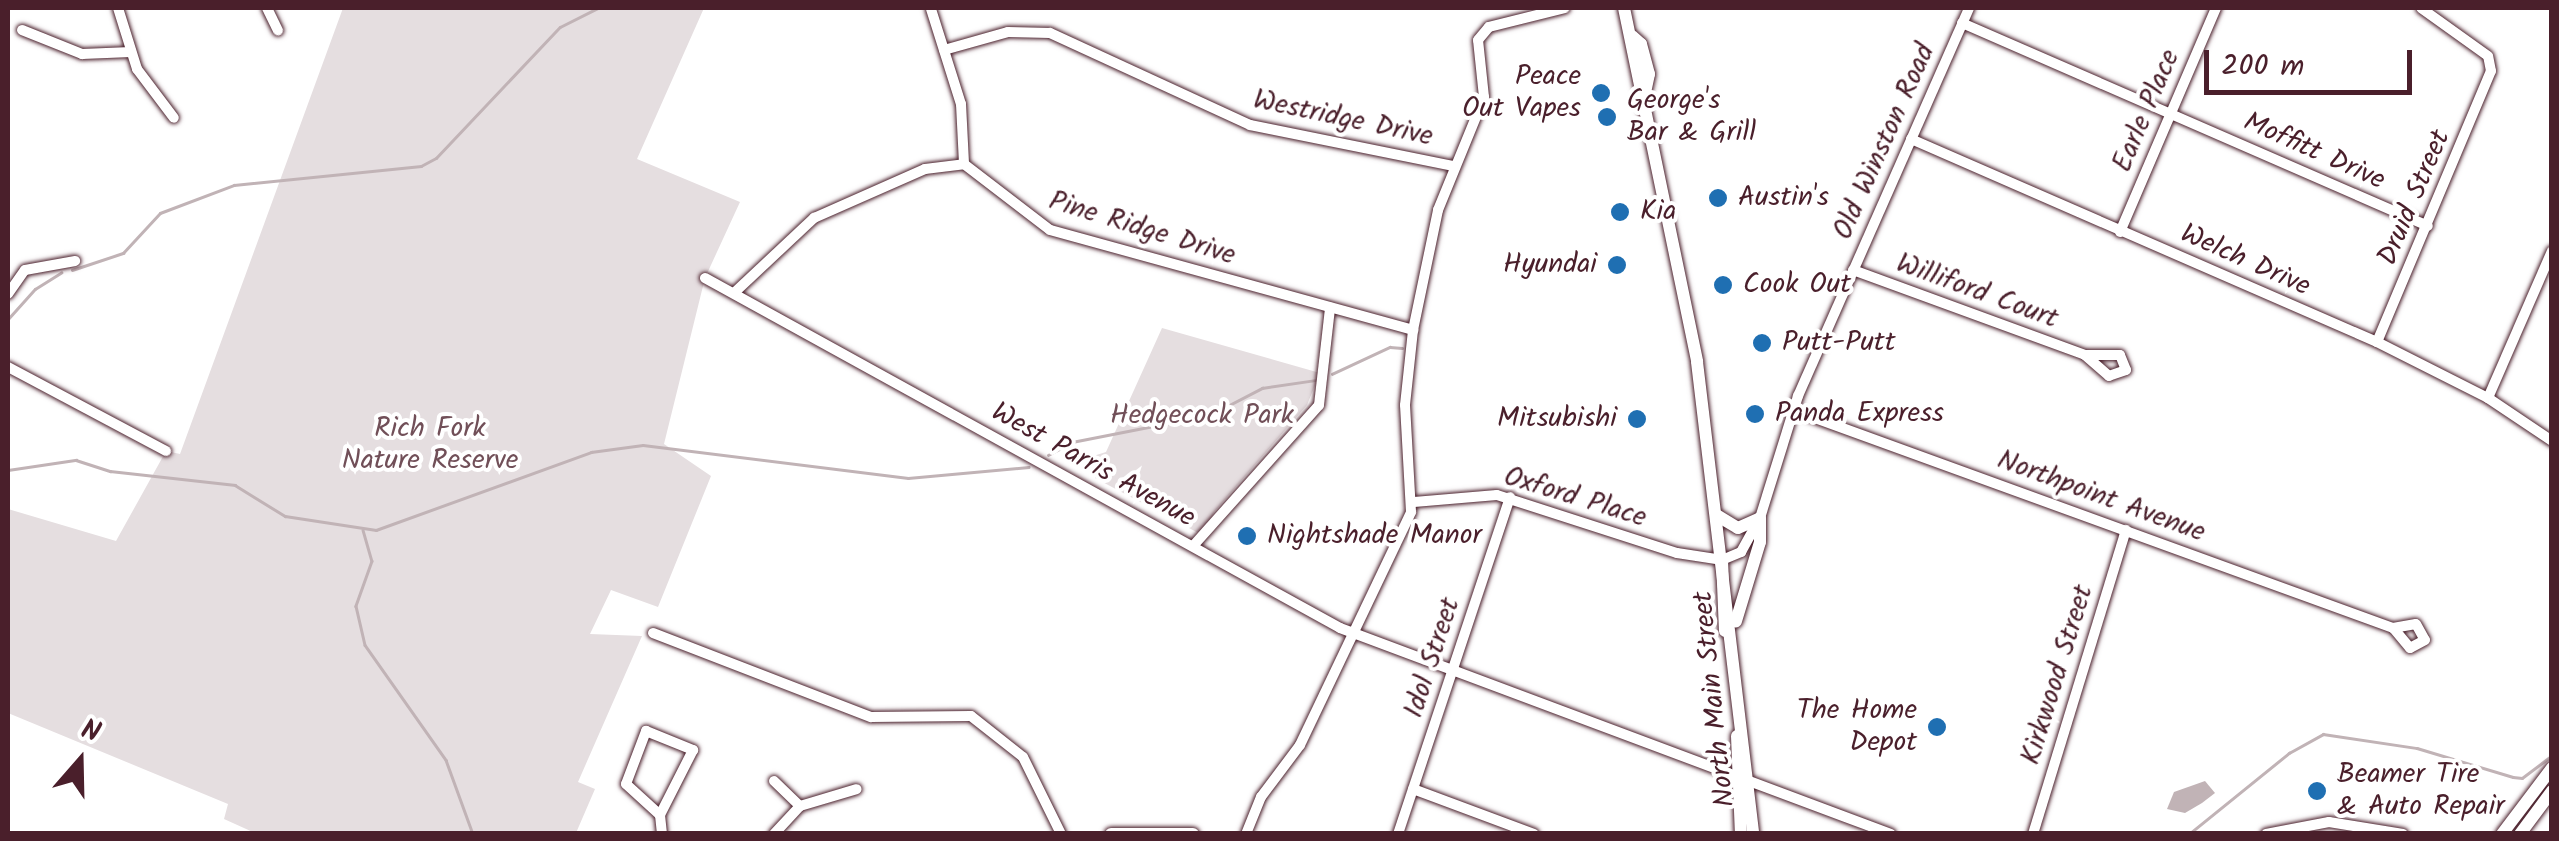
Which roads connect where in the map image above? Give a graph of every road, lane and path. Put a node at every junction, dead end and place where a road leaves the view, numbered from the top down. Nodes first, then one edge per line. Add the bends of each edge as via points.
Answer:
1 (118, 8) edge
2 (267, 8) edge
3 (1564, 8) edge
4 (1624, 8) edge
5 (1969, 8) edge
6 (2216, 8) edge
7 (2421, 8) edge
8 (931, 9) edge
9 (1962, 23) junction
10 (22, 30) dead end
11 (278, 31) dead end
12 (944, 50) junction
13 (131, 52) junction
14 (2170, 113) junction
15 (174, 118) dead end
16 (1911, 139) junction
17 (964, 164) junction
18 (1454, 166) junction
19 (2428, 226) junction
20 (2120, 232) junction
21 (2552, 251) edge
22 (75, 260) dead end
23 (1853, 270) junction
24 (706, 278) dead end
25 (2539, 281) junction
26 (2552, 288) edge
27 (734, 293) junction
28 (8, 294) edge
29 (1330, 308) junction
30 (1412, 330) junction
31 (2378, 342) junction
32 (2084, 356) dead end
33 (8, 367) edge
34 (2488, 398) junction
35 (1793, 410) junction
36 (2552, 441) edge
37 (166, 450) dead end
38 (1510, 496) junction
39 (1414, 502) junction
40 (1718, 516) junction
41 (1760, 518) junction
42 (2126, 530) junction
43 (1192, 546) junction
44 (1722, 560) junction
45 (2394, 628) dead end
46 (653, 632) dead end
47 (1354, 633) junction
48 (1733, 633) junction
49 (1453, 670) junction
50 (2552, 768) edge
51 (1743, 780) junction
52 (774, 781) dead end
53 (857, 789) dead end
54 (1413, 789) junction
55 (2552, 791) edge
56 (800, 806) junction
57 (660, 814) junction
58 (662, 834) edge
59 (774, 834) edge
60 (1061, 834) edge
61 (1110, 834) edge
62 (1193, 834) edge
63 (1246, 834) edge
64 (1398, 834) edge
65 (1534, 834) edge
66 (1741, 834) edge
67 (1754, 834) edge
68 (1892, 834) edge
69 (2033, 834) edge
70 (2266, 834) edge
71 (2403, 834) edge
72 (2502, 834) edge
73 (2520, 834) edge

1 - 13 street
2 - 11 street
3 - 18 street via 1490,27 1478,40 1483,102
4 - 40 main road, North Main Street via 1683,274
5 - 9 street, Old Winston Road
6 - 14 street, Earle Place
7 - 19 street, Druid Street via 2488,56 2492,70
8 - 12 street
9 - 14 street, Moffitt Drive
9 - 16 street, Old Winston Road
10 - 13 street via 82,54
12 - 17 street via 961,104
12 - 18 street, Westridge Drive via 1008,32 1050,33 1250,125
13 - 15 street
14 - 19 street, Moffitt Drive
14 - 20 street, Earle Place
16 - 20 street, Welch Drive
16 - 23 street, Old Winston Road
17 - 27 street via 925,169 814,218
17 - 29 street, Pine Ridge Drive via 1050,230
18 - 30 street via 1429,240
19 - 31 street, Druid Street
20 - 31 street, Welch Drive
21 - 25 street
22 - 28 street via 24,270
23 - 32 street, Williford Court
23 - 35 street, Old Winston Road
24 - 27 street, West Parris Avenue
25 - 26 street
25 - 34 street
27 - 43 street, West Parris Avenue
29 - 30 street, Pine Ridge Drive
29 - 43 street via 1319,405
30 - 39 street via 1405,405
31 - 34 street, Welch Drive
33 - 37 street
34 - 36 street, Welch Drive
35 - 41 street, Old Winston Road
35 - 42 street, Northpoint Avenue
38 - 39 street, Oxford Place
38 - 44 street, Oxford Place via 1677,553
38 - 49 street, Idol Street
39 - 47 street
40 - 41 main road via 1738,528
40 - 44 main road, North Main Street
41 - 44 street, Old Winston Road via 1749,544
41 - 48 main road via 1760,542
42 - 45 street, Northpoint Avenue
42 - 69 street, Kirkwood Street
43 - 47 street, West Parris Avenue
44 - 48 main road, North Main Street
44 - 51 main road, North Main Street via 1718,574
46 - 60 street via 871,717 972,716 1023,758
47 - 49 street, West Parris Avenue
47 - 63 street via 1300,745 1261,797
48 - 51 main road, North Main Street
49 - 51 street, West Parris Avenue
49 - 54 street, Idol Street
50 - 72 main road
51 - 66 main road, North Main Street
51 - 67 main road, North Main Street
51 - 68 street, West Parris Avenue
52 - 56 street
53 - 56 street
54 - 64 street, Idol Street
54 - 65 street
55 - 73 main road
56 - 59 street
57 - 57 street via 694,750 646,731 626,784
57 - 58 street
61 - 62 main road
70 - 71 street via 2329,822

